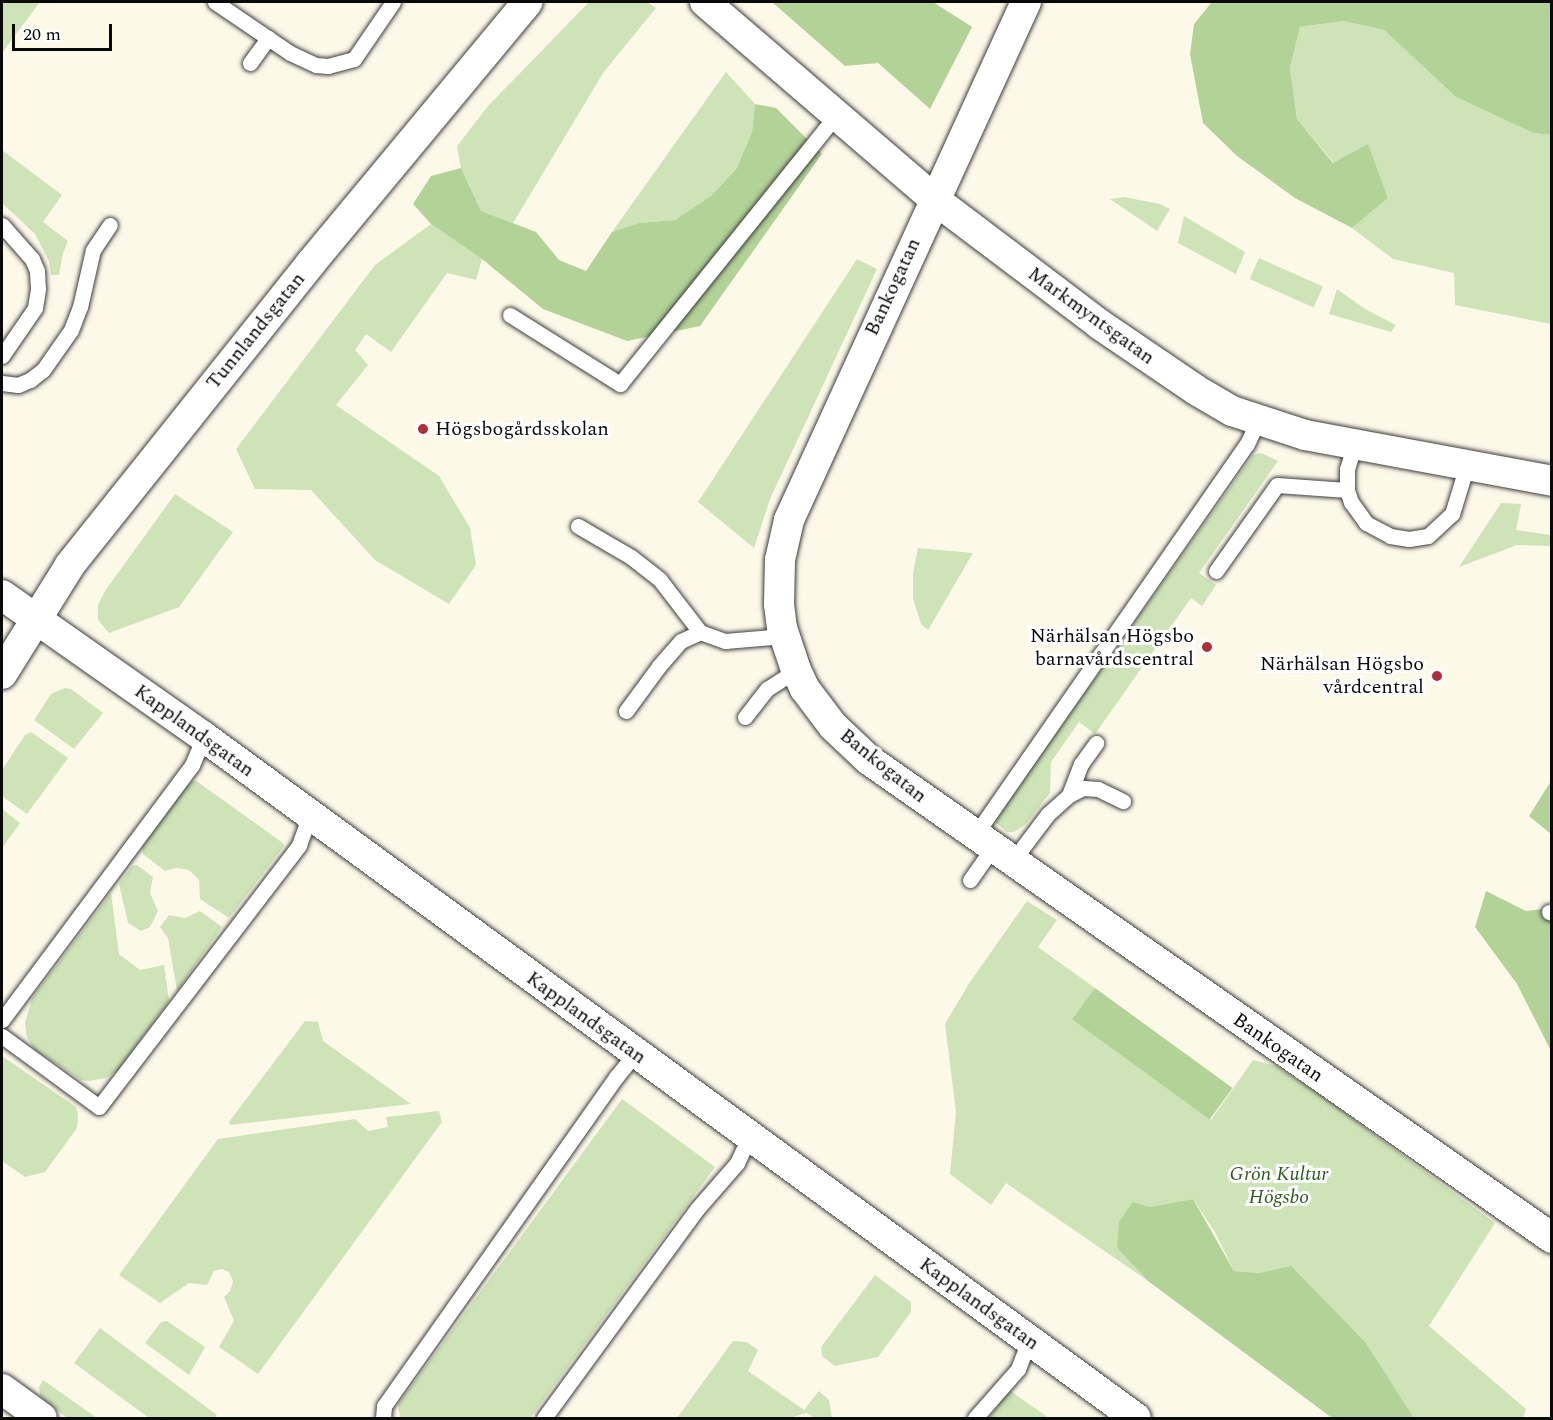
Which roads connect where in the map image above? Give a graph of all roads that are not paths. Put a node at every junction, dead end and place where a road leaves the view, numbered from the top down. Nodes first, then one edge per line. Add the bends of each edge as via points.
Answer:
1 (215, 2) edge
2 (393, 2) edge
3 (528, 2) edge
4 (705, 2) edge
5 (1026, 2) edge
6 (268, 38) junction
7 (250, 63) dead end
8 (837, 114) junction
9 (934, 199) junction
10 (2, 225) edge
11 (110, 225) dead end
12 (510, 315) dead end
13 (2, 356) edge
14 (2, 384) edge
15 (1258, 420) junction
16 (1355, 443) junction
17 (1467, 465) junction
18 (1551, 481) edge
19 (1347, 490) junction
20 (578, 526) dead end
21 (1216, 571) dead end
22 (2, 594) edge
23 (36, 618) junction
24 (700, 632) junction
25 (784, 636) junction
26 (796, 670) junction
27 (2, 674) edge
28 (626, 711) dead end
29 (745, 717) dead end
30 (204, 737) junction
31 (1096, 743) dead end
32 (1069, 795) junction
33 (1123, 801) dead end
34 (310, 815) junction
35 (984, 842) junction
36 (1023, 848) dead end
37 (970, 880) dead end
38 (2, 1020) edge
39 (2, 1036) edge
40 (635, 1054) junction
41 (750, 1135) junction
42 (1551, 1238) edge
43 (1029, 1340) junction
44 (2, 1389) edge
45 (42, 1419) edge
46 (383, 1419) edge
47 (544, 1419) edge
48 (975, 1419) edge
49 (1136, 1419) edge

1 - 6 lane
2 - 6 lane via 354,59 342,64 316,65
3 - 23 street, Tunnlandsgatan via 223,372 70,564
4 - 8 street, Markmyntsgatan
5 - 9 street, Bankogatan
6 - 7 lane
8 - 9 street, Markmyntsgatan
8 - 12 lane via 620,384
9 - 15 street, Markmyntsgatan via 1099,324 1196,390 1232,411
9 - 25 street, Bankogatan via 789,520 780,560 779,604
10 - 13 lane via 33,260 38,289 35,308
11 - 14 lane via 93,250 71,330 43,370 18,385
15 - 16 street, Markmyntsgatan via 1305,435
15 - 35 lane via 1247,444
16 - 17 street, Markmyntsgatan
16 - 19 lane via 1347,469
17 - 18 street, Markmyntsgatan
17 - 19 lane via 1452,514 1428,536 1390,536 1366,523 1350,502
19 - 21 lane via 1277,485
20 - 24 lane via 632,557 660,580
22 - 23 street, Kapplandsgatan
23 - 27 street, Tunnlandsgatan
23 - 30 street, Kapplandsgatan
24 - 25 lane via 725,641
24 - 28 lane via 681,641
25 - 26 street, Bankogatan
26 - 29 lane via 767,689
26 - 35 street, Bankogatan via 815,704 856,750
30 - 34 street, Kapplandsgatan
30 - 38 lane via 192,765
31 - 32 lane via 1081,764
32 - 33 lane via 1083,788 1098,789
32 - 36 lane via 1048,814
34 - 39 lane via 299,845 99,1107
34 - 40 street, Kapplandsgatan
35 - 37 lane
35 - 42 street, Bankogatan
40 - 41 street, Kapplandsgatan
40 - 46 lane via 384,1406
41 - 43 street, Kapplandsgatan
41 - 47 lane via 736,1163 697,1209
43 - 48 lane via 1018,1369
43 - 49 street, Kapplandsgatan
44 - 45 street

